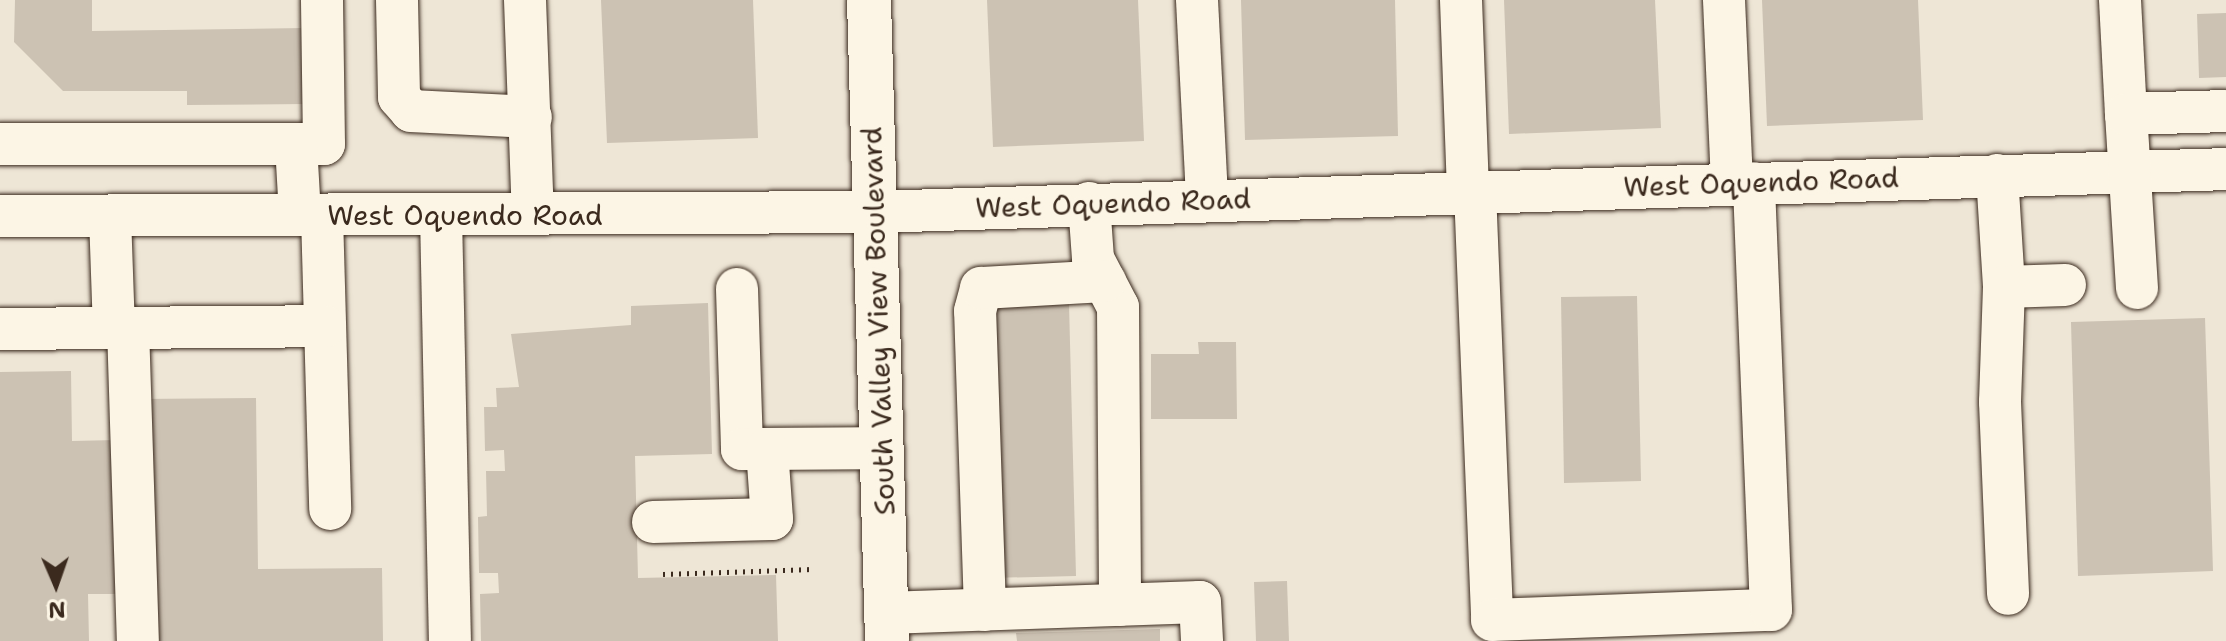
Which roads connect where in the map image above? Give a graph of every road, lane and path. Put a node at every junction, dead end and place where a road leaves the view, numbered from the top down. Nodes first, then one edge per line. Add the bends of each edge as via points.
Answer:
1 (322, 0) edge
2 (397, 0) edge
3 (525, 0) edge
4 (869, 0) edge
5 (1197, 0) edge
6 (1461, 0) edge
7 (1724, 0) edge
8 (2120, 0) edge
9 (2226, 111) edge
10 (2126, 114) junction
11 (531, 117) junction
12 (296, 145) junction
13 (8, 146) edge
14 (2226, 169) edge
15 (2128, 171) junction
16 (1997, 175) junction
17 (1743, 183) junction
18 (1472, 191) junction
19 (1207, 199) junction
20 (1089, 203) junction
21 (875, 212) junction
22 (533, 214) junction
23 (311, 215) junction
24 (441, 215) junction
25 (8, 216) edge
26 (110, 216) junction
27 (1105, 281) junction
28 (2065, 285) dead end
29 (2004, 287) junction
30 (2137, 288) dead end
31 (737, 289) dead end
32 (325, 326) junction
33 (121, 327) junction
34 (0, 329) edge
35 (882, 448) junction
36 (767, 449) junction
37 (330, 509) dead end
38 (653, 522) dead end
39 (813, 569) dead end
40 (663, 574) dead end
41 (2008, 594) dead end
42 (1120, 605) junction
43 (985, 610) junction
44 (887, 627) edge
45 (138, 641) edge
46 (450, 641) edge
47 (1202, 641) edge

1 - 12 street via 324,144
2 - 11 street via 399,97 411,111
3 - 11 street
4 - 21 main road, South Valley View Boulevard
5 - 19 street
6 - 18 street
7 - 17 street
8 - 10 street
9 - 10 street
10 - 15 street
11 - 22 street
12 - 13 street
12 - 23 street
13 - 25 street
14 - 15 street, West Oquendo Road
15 - 16 street, West Oquendo Road
15 - 30 street
16 - 17 street, West Oquendo Road
16 - 29 street
17 - 18 street, West Oquendo Road
17 - 18 street via 1771,610 1492,620
18 - 19 street, West Oquendo Road
19 - 20 street, West Oquendo Road
20 - 21 street, West Oquendo Road
20 - 27 street via 1093,259
21 - 22 street, West Oquendo Road
21 - 35 main road, South Valley View Boulevard
22 - 24 street, West Oquendo Road
23 - 24 street, West Oquendo Road
23 - 26 street, West Oquendo Road
23 - 32 street
24 - 46 street
25 - 26 street, West Oquendo Road
26 - 33 street
27 - 42 street via 1118,307
27 - 43 street via 981,288 975,311
28 - 29 street
29 - 41 street via 2000,402
31 - 36 street via 742,449
32 - 33 street
32 - 37 street
33 - 34 street
33 - 45 street
35 - 36 street
35 - 44 main road, South Valley View Boulevard
36 - 38 street via 772,519
39 - 40 path
42 - 43 street
42 - 47 street via 1200,602
43 - 44 street

